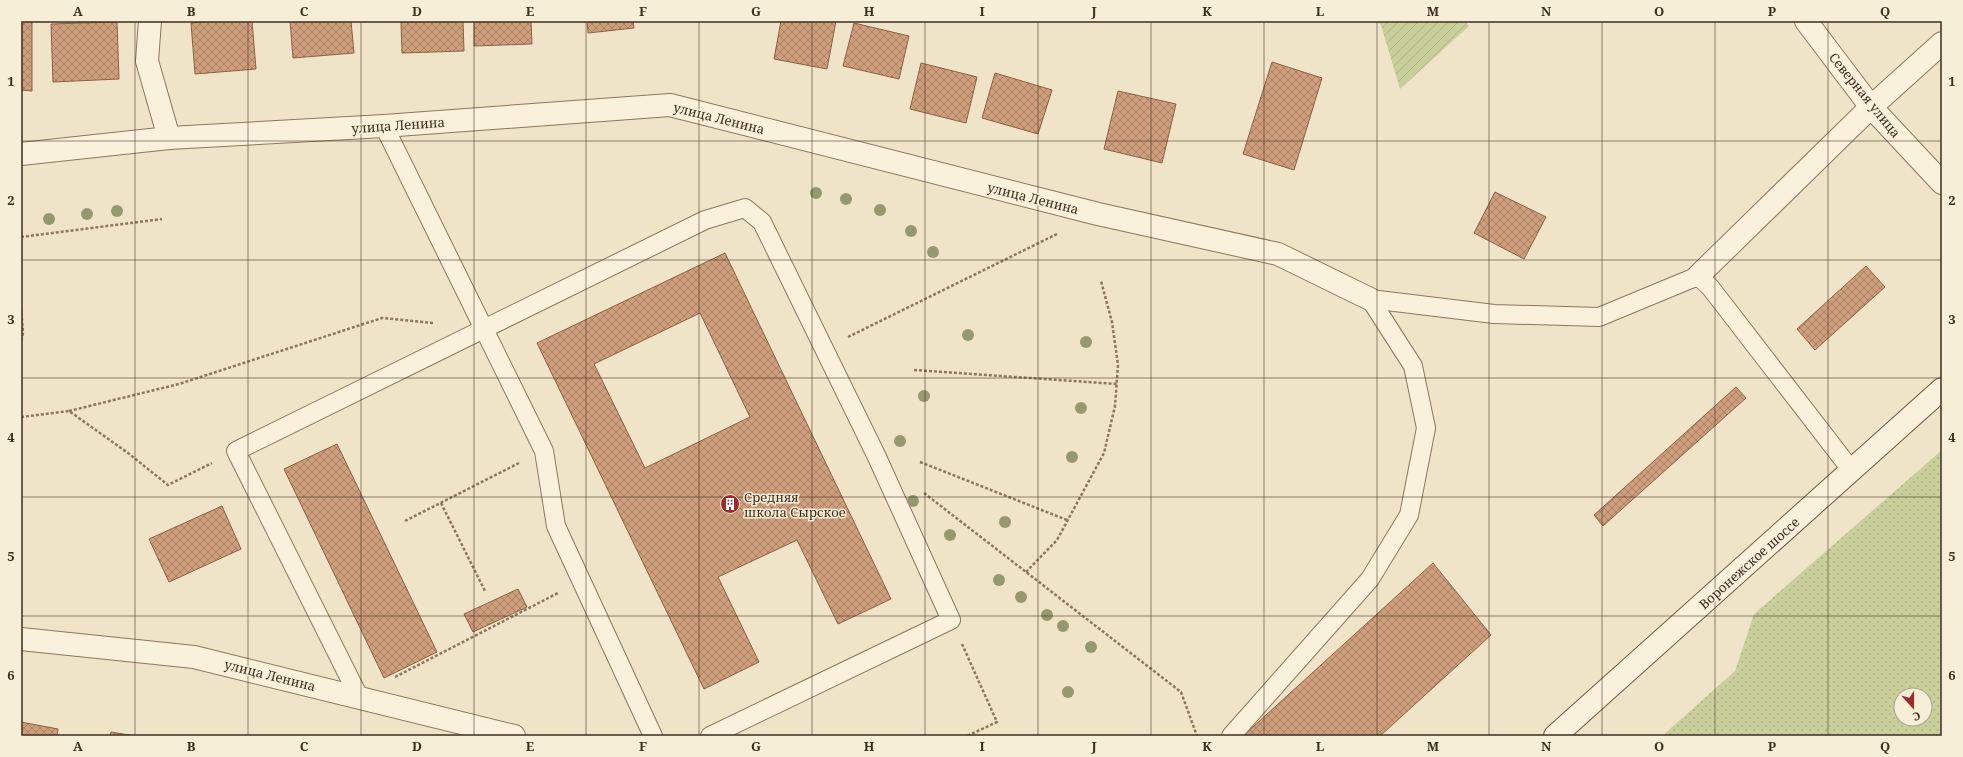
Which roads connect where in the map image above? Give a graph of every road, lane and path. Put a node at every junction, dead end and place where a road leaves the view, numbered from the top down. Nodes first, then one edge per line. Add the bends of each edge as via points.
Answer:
1 (150, 21) edge
2 (1806, 21) edge
3 (1942, 43) edge
4 (1871, 107) junction
5 (384, 126) junction
6 (169, 138) junction
7 (21, 154) edge
8 (1942, 183) edge
9 (1098, 214) junction
10 (162, 219) dead end
11 (21, 236) edge
12 (1698, 276) junction
13 (1101, 281) dead end
14 (1370, 299) junction
15 (21, 308) edge
16 (436, 323) dead end
17 (483, 328) junction
18 (21, 341) edge
19 (824, 349) junction
20 (914, 370) dead end
21 (1117, 384) junction
22 (1942, 389) edge
23 (69, 411) junction
24 (21, 417) edge
25 (236, 451) junction
26 (544, 451) junction
27 (920, 462) dead end
28 (1852, 471) junction
29 (920, 490) dead end
30 (441, 502) junction
31 (1067, 520) junction
32 (405, 521) dead end
33 (1026, 572) junction
34 (581, 581) junction
35 (485, 591) dead end
36 (951, 620) junction
37 (21, 639) edge
38 (366, 699) junction
39 (514, 736) edge
40 (653, 736) edge
41 (710, 736) edge
42 (968, 736) edge
43 (1197, 736) edge
44 (1231, 736) edge
45 (1555, 736) edge

1 - 6 street via 147,61
2 - 4 street, Северная улица
3 - 4 street
4 - 8 street, Северная улица
4 - 12 street
5 - 6 street, улица Ленина
5 - 9 street, улица Ленина via 670,105
5 - 17 lane
6 - 7 street, улица Ленина
9 - 14 street, улица Ленина via 1278,254
9 - 19 path
10 - 11 path
12 - 14 lane via 1599,317 1494,314
12 - 28 lane via 1710,287
13 - 21 path via 1112,322 1118,365
14 - 44 lane via 1413,366 1426,428 1409,515 1370,579
15 - 18 path
16 - 23 path via 382,318 179,384
17 - 19 lane via 705,220 745,208 762,222
17 - 25 lane
17 - 26 lane
19 - 36 lane via 876,455
20 - 21 path
21 - 31 path via 1115,406 1104,453
22 - 28 street, Воронежское шоссе
23 - 24 path
23 - 25 path via 168,485
25 - 38 lane
26 - 30 path
26 - 34 lane via 556,526
27 - 31 path
28 - 45 street, Воронежское шоссе
29 - 33 path
30 - 32 path
30 - 35 path
31 - 33 path via 1057,540
33 - 43 path via 1182,692
34 - 38 path via 380,684
34 - 40 lane
36 - 41 lane
36 - 42 path via 996,722
37 - 38 street, улица Ленина via 194,657
38 - 39 street, улица Ленина

